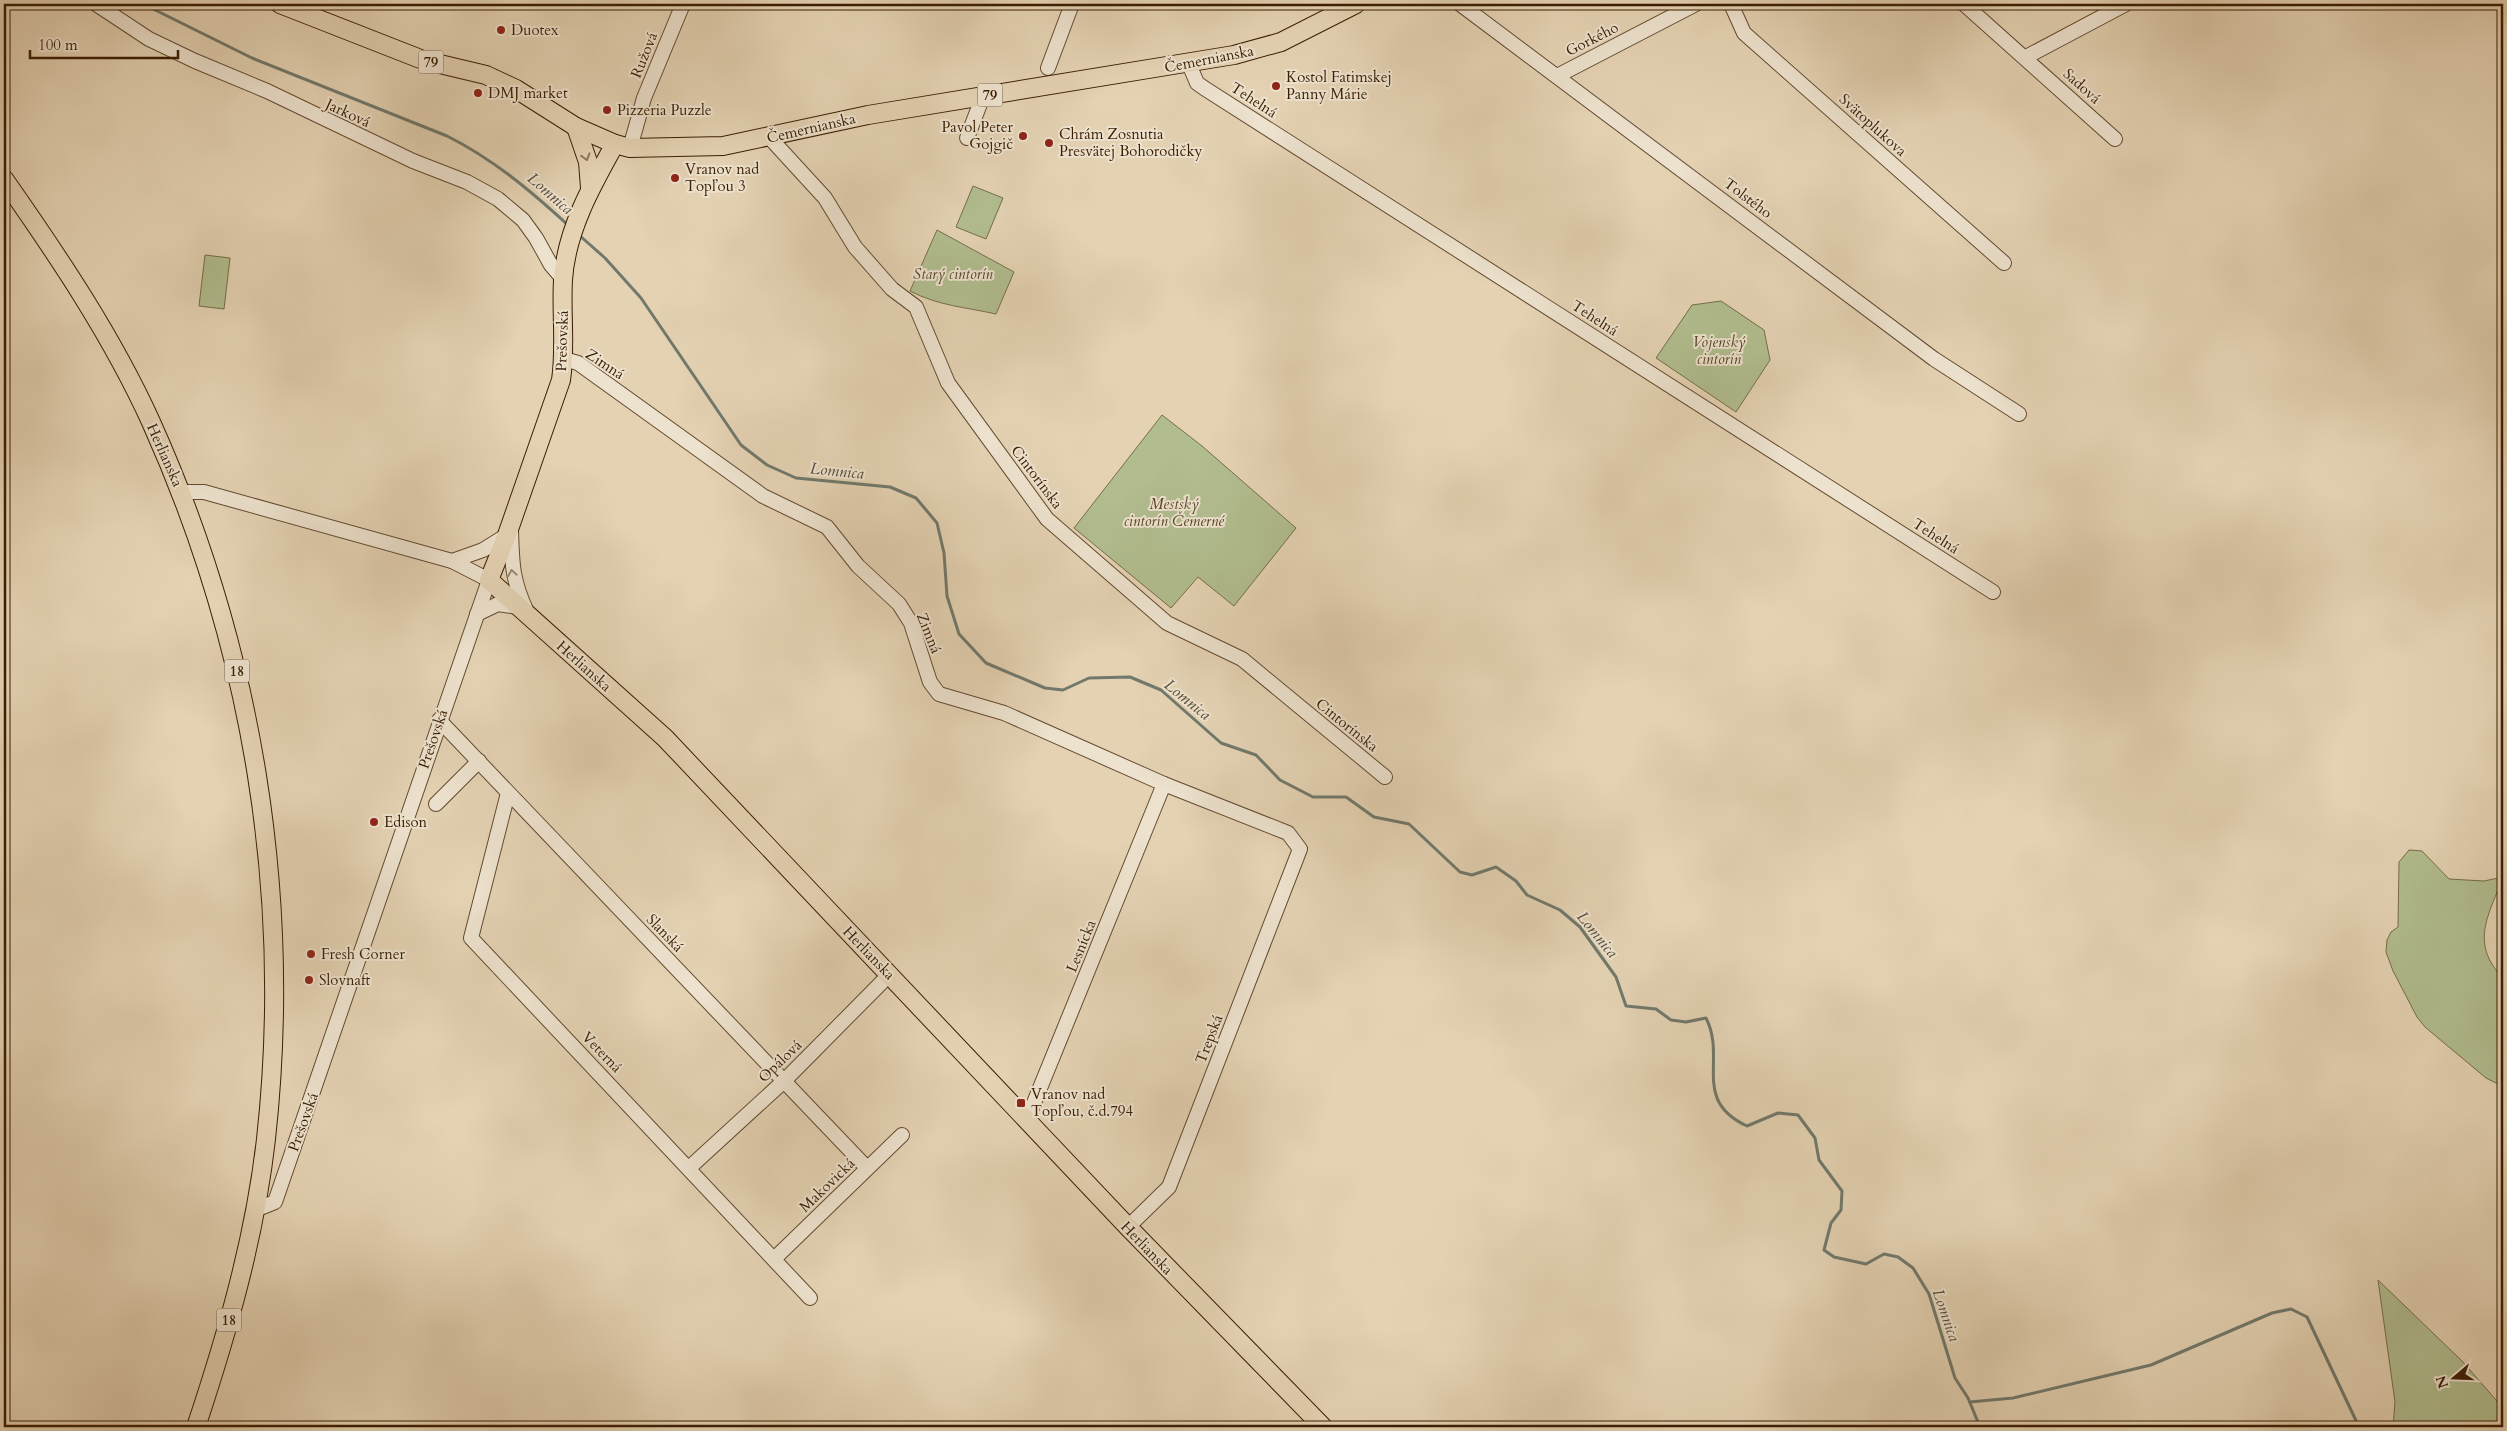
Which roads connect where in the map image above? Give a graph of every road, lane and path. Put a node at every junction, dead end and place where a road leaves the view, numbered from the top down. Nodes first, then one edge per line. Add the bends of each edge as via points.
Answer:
1 (96, 4) edge
2 (280, 4) edge
3 (683, 4) edge
4 (1072, 4) edge
5 (1356, 4) edge
6 (1460, 4) edge
7 (1696, 4) edge
8 (1731, 4) edge
9 (1964, 4) edge
10 (2126, 4) edge
11 (2026, 57) junction
12 (1189, 64) junction
13 (1048, 68) dead end
14 (1557, 76) junction
15 (983, 96) junction
16 (576, 127) junction
17 (770, 138) junction
18 (967, 138) dead end
19 (2116, 139) dead end
20 (622, 146) junction
21 (4, 180) edge
22 (590, 188) junction
23 (2004, 263) dead end
24 (563, 279) junction
25 (564, 359) junction
26 (2019, 414) dead end
27 (180, 492) junction
28 (509, 530) junction
29 (452, 561) junction
30 (489, 580) junction
31 (1993, 592) dead end
32 (523, 613) junction
33 (477, 614) junction
34 (439, 720) junction
35 (479, 761) junction
36 (1385, 777) dead end
37 (1164, 784) junction
38 (508, 793) junction
39 (436, 804) dead end
40 (1300, 849) joint
41 (890, 974) junction
42 (784, 1081) junction
43 (1027, 1120) junction
44 (902, 1135) dead end
45 (689, 1168) junction
46 (868, 1168) junction
47 (255, 1210) junction
48 (1128, 1228) junction
49 (774, 1259) junction
50 (810, 1298) dead end
51 (196, 1427) edge
52 (1323, 1427) edge

1 - 24 street, Jarková via 149,39 188,58 404,157 467,182 498,199 523,220
2 - 16 main road, Čemernianska / 79 via 423,60 486,75 516,89
3 - 20 street, Ružová
4 - 13 street
5 - 12 main road, Čemernianska / 79 via 1281,42
6 - 14 street, Tolstého
7 - 14 street, Gorkého
8 - 23 street, Svätoplukova via 1744,33
9 - 11 street, Sadová
10 - 11 street
11 - 19 street, Sadová
12 - 15 main road, Čemernianska / 79
12 - 31 street, Tehelná via 1204,88
14 - 26 street, Tolstého via 1934,359
15 - 17 main road, Čemernianska / 79 via 868,115
15 - 18 street
16 - 20 main road, Čemernianska / 79
16 -> 22 main road via 588,162
17 - 20 main road, Čemernianska / 79 via 723,146
17 - 36 street, Cintorínska via 825,198 855,247 892,289 916,307 948,383 1047,519 1167,623 1242,659
20 - 22 main road, Prešovská
21 - 27 main road, Herlianska / 18 via 55,252 123,366
22 - 24 main road, Prešovská via 579,215
24 - 25 main road, Prešovská
25 - 28 main road, Prešovská via 556,398
25 - 37 street, Zimná via 578,363 763,496 828,527 858,566 899,604 911,623 930,682 939,694 1004,713
27 - 29 street, Herlianska via 204,492
27 - 47 main road, 18 via 211,580 233,657 252,740 268,856 274,1024 266,1140
28 - 29 street via 483,550
28 - 30 main road, Prešovská
32 -> 28 street via 511,564
29 - 30 street, Herlianska
30 - 32 main road, Herlianska
30 - 33 street, Prešovská
32 - 33 street via 498,604
32 - 41 main road, Herlianska via 665,738
33 - 34 street, Prešovská
34 - 35 street, Slanská
34 - 47 street, Prešovská via 275,1202
35 - 38 street, Slanská
35 - 39 street
37 - 40 street, Zimná via 1288,833
37 - 43 street, Lesnícka
38 - 42 street, Slanská
38 - 45 street, Veterná via 471,938
40 - 48 street, Trepská via 1170,1187
41 - 42 street, Opálová
41 - 43 main road, Herlianska
42 - 45 street, Opálová
42 - 46 street, Slanská
43 - 48 main road, Herlianska
44 - 46 street, Makovická
45 - 49 street, Veterná
46 - 49 street, Makovická
47 - 51 main road, 18 via 226,1332
48 - 52 main road, Herlianska
49 - 50 street, Veterná

